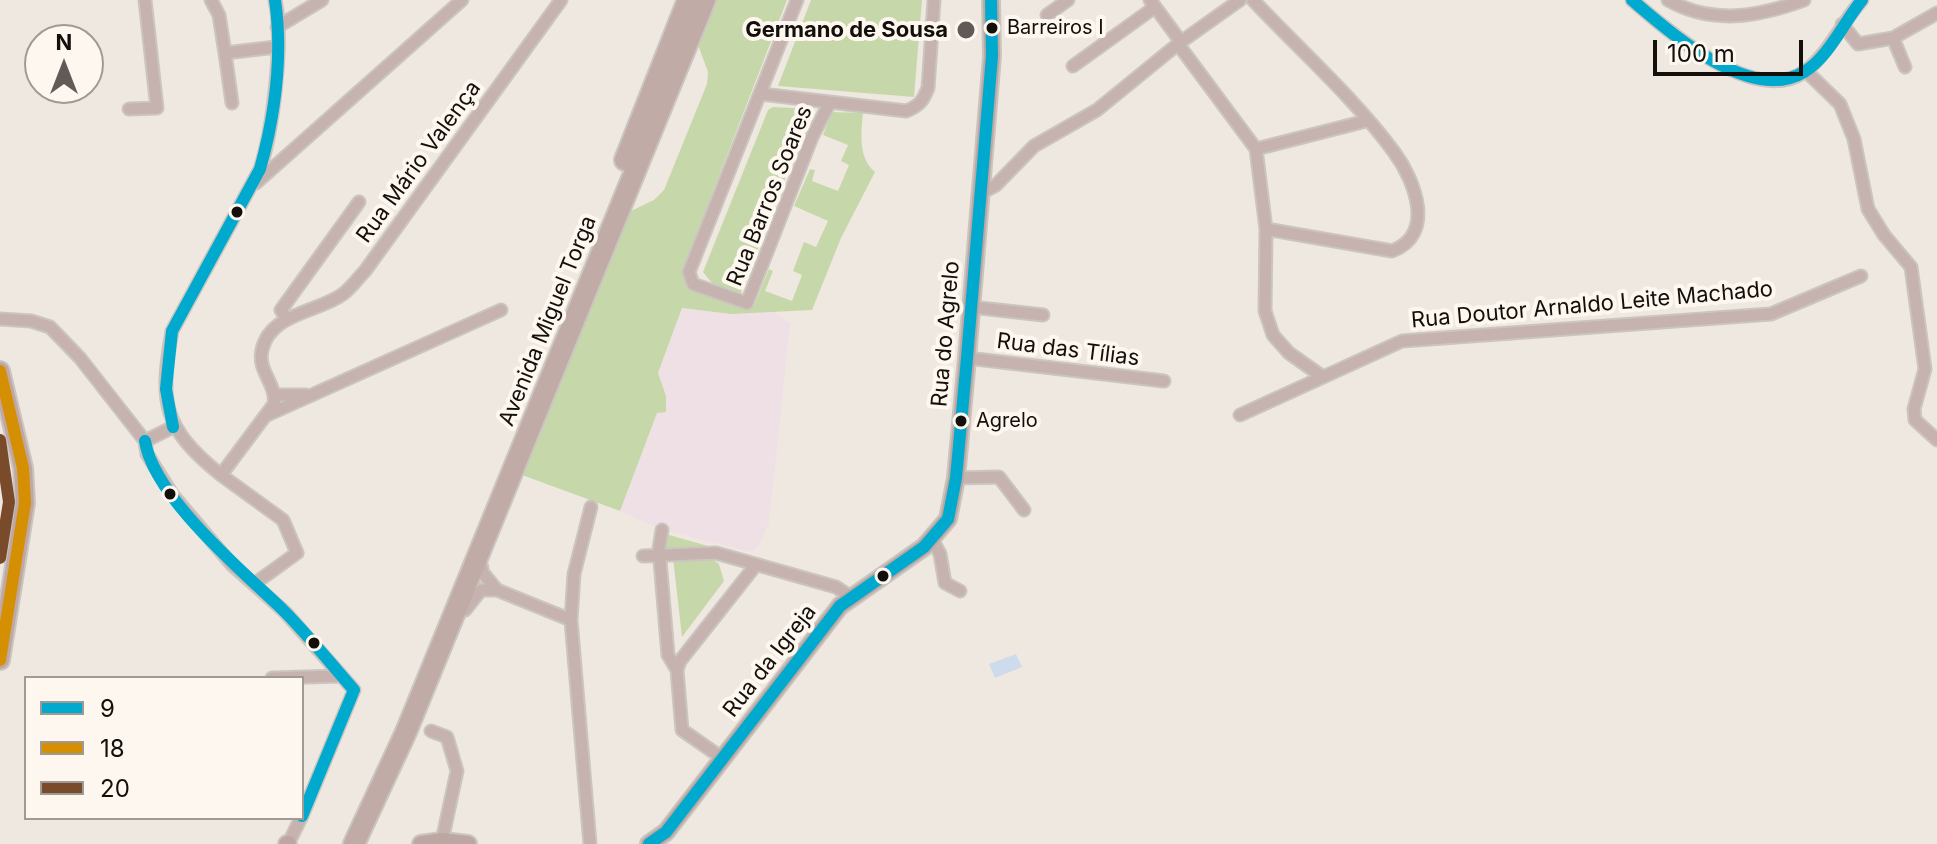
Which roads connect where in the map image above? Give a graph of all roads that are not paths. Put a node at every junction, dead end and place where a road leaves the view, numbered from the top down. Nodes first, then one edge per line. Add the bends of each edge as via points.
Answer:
1 (145, 0) edge
2 (211, 0) edge
3 (275, 0) edge
4 (322, 0) edge
5 (462, 0) edge
6 (561, 0) edge
7 (678, 0) edge
8 (688, 0) edge
9 (705, 0) edge
10 (797, 0) edge
11 (934, 0) edge
12 (991, 0) edge
13 (1068, 0) edge
14 (1240, 0) edge
15 (1253, 0) edge
16 (1632, 0) edge
17 (1668, 0) edge
18 (1804, 0) edge
19 (1862, 0) edge
20 (1152, 3) edge
21 (1937, 13) edge
22 (1047, 15) dead end
23 (1842, 24) junction
24 (277, 27) junction
25 (1893, 38) junction
26 (1179, 43) junction
27 (276, 47) junction
28 (668, 47) junction
29 (225, 53) junction
30 (1073, 66) dead end
31 (1905, 67) dead end
32 (1806, 71) junction
33 (761, 94) junction
34 (232, 103) dead end
35 (829, 104) junction
36 (129, 109) dead end
37 (1366, 121) junction
38 (1256, 149) junction
39 (265, 154) junction
40 (285, 159) junction
41 (981, 186) junction
42 (248, 190) junction
43 (359, 202) dead end
44 (1266, 229) junction
45 (1861, 276) dead end
46 (971, 307) junction
47 (501, 310) dead end
48 (1043, 315) dead end
49 (0, 319) edge
50 (287, 319) junction
51 (967, 358) junction
52 (0, 371) edge
53 (1323, 377) junction
54 (1164, 381) dead end
55 (275, 395) junction
56 (317, 395) junction
57 (1240, 415) dead end
58 (264, 417) junction
59 (173, 427) junction
60 (1937, 440) edge
61 (145, 441) junction
62 (222, 472) junction
63 (956, 478) junction
64 (591, 507) dead end
65 (1024, 510) dead end
66 (662, 530) dead end
67 (932, 539) junction
68 (478, 554) junction
69 (659, 554) junction
70 (643, 556) dead end
71 (755, 566) junction
72 (254, 584) junction
73 (497, 590) junction
74 (960, 591) dead end
75 (851, 597) junction
76 (571, 620) junction
77 (432, 656) junction
78 (0, 660) edge
79 (677, 670) junction
80 (341, 676) junction
81 (304, 677) edge
82 (431, 731) dead end
83 (722, 758) junction
84 (308, 787) edge
85 (304, 807) edge
86 (300, 820) edge
87 (442, 841) junction
88 (287, 844) edge
89 (338, 844) edge
90 (354, 844) edge
91 (421, 844) edge
92 (468, 844) edge
93 (590, 844) edge
94 (649, 844) edge

1 - 36 street via 157,108
2 - 29 street
3 - 24 street
4 - 24 street
5 - 40 street
6 - 50 street, Rua Mário Valença via 365,271 343,294
7 - 28 highway
8 - 28 highway, Avenida Miguel Torga
9 - 68 highway, Avenida Miguel Torga
10 - 33 street
11 - 35 street, Rua Barros Soares via 924,101 906,111
12 - 41 street, Rua do Agrelo
13 - 22 street
14 - 26 street
15 - 37 street
16 - 32 street via 1699,53 1742,74 1777,81
17 - 18 street via 1693,12 1731,17
19 - 23 street
20 - 26 street
20 - 30 street
21 - 25 street
23 - 25 street via 1858,44
23 - 32 street
24 - 27 street
25 - 31 street
26 - 38 street
26 - 41 street via 1097,110 1034,146 1002,177
27 - 29 street
27 - 39 street
28 - 77 highway, Avenida Miguel Torga
29 - 34 street
32 - 60 street via 1840,104 1854,139 1868,209 1911,267 1925,369 1915,420
33 - 35 street, Rua Barros Soares
33 - 35 street, Rua Barros Soares via 689,272 693,284 747,303
37 - 38 street
37 - 44 street via 1395,153 1415,193 1419,221 1413,237 1392,251
38 - 44 street
39 - 40 street
39 - 42 street
40 - 42 street
41 - 46 street, Rua do Agrelo
42 - 59 street via 172,331 166,389
43 - 50 street, Rua Mário Valença via 281,310
44 - 53 street via 1265,311 1273,335
45 - 53 street, Rua Doutor Arnaldo Leite Machado via 1771,314 1402,341
46 - 48 street
46 - 51 street, Rua do Agrelo
47 - 56 street
49 - 61 street via 50,327
50 - 55 street, Rua Mário Valença via 267,335 261,353 263,372
51 - 54 street, Rua das Tílias
51 - 63 street, Rua do Agrelo
52 - 78 main road via 23,468 25,503
53 - 57 street, Rua Doutor Arnaldo Leite Machado
55 - 56 street
55 - 58 street
56 - 58 street
58 - 62 street
59 - 61 street
59 - 62 street
61 - 72 street via 162,482
62 - 72 street via 283,520 297,553
63 - 65 street via 999,477
63 - 67 street, Rua da Igreja via 948,519
64 - 76 street via 574,574
66 - 69 street
67 - 74 street via 945,583
67 - 75 street, Rua da Igreja
68 - 73 street via 483,573
68 - 77 highway, Avenida Miguel Torga
69 - 70 street
69 - 71 street via 716,553
69 - 79 street via 668,655
71 - 75 street via 836,587
71 - 79 street
72 - 80 street
73 - 76 street
73 - 77 street via 475,594 453,637
75 - 83 street, Rua da Igreja
76 - 93 street
77 - 89 highway
77 - 90 highway
79 - 83 street via 682,730
80 - 81 street
80 - 84 street via 354,690
82 - 87 street via 447,737 457,771
83 - 94 street, Rua da Igreja via 666,832
84 - 85 street
86 - 88 street
87 - 91 street
87 - 92 street

